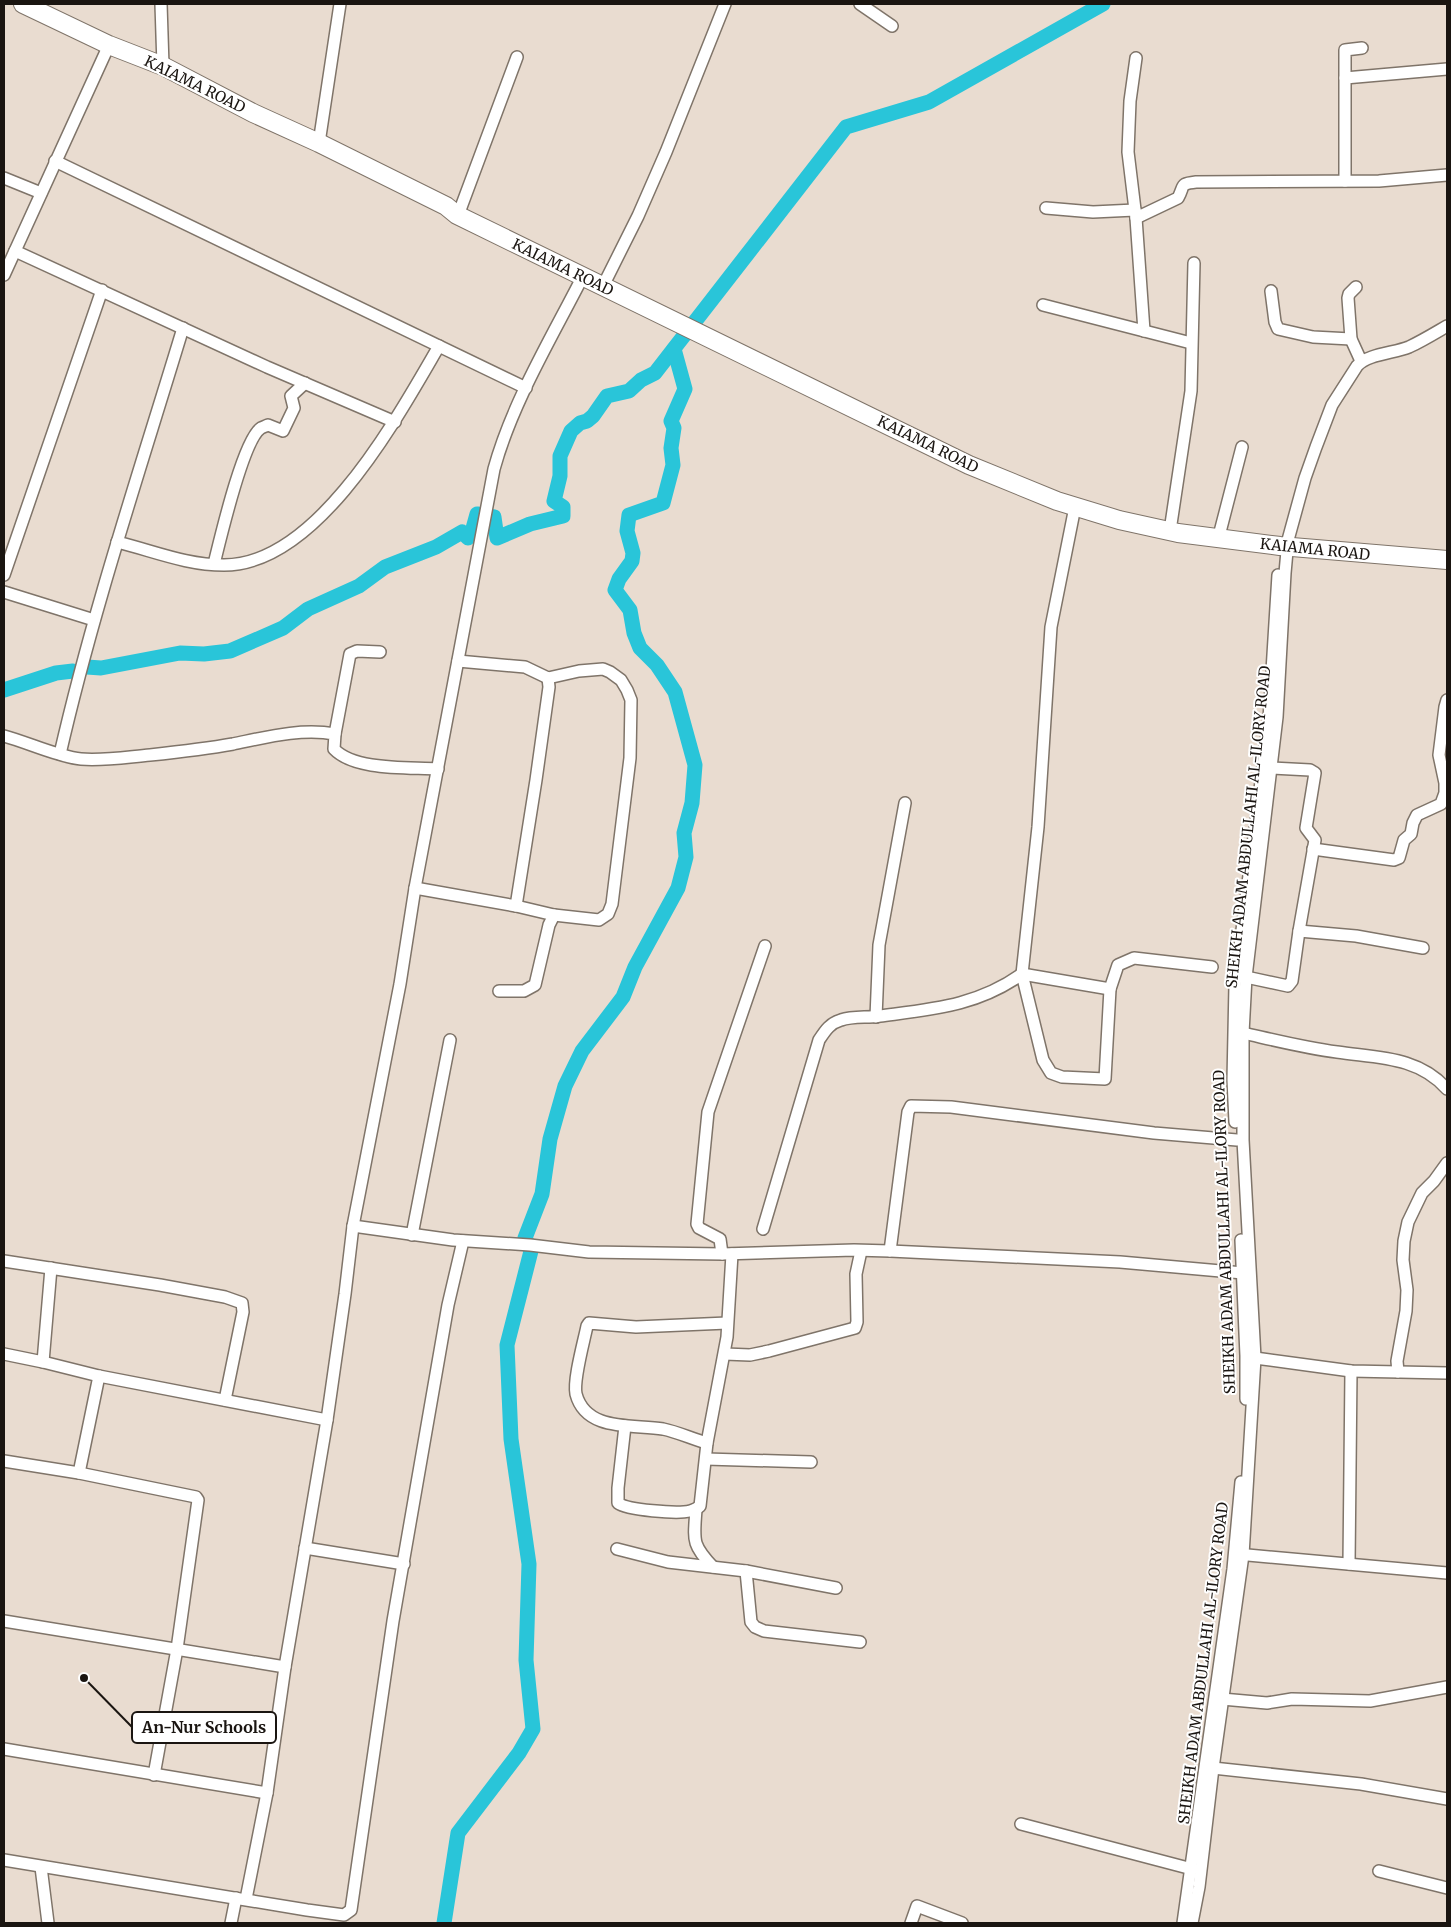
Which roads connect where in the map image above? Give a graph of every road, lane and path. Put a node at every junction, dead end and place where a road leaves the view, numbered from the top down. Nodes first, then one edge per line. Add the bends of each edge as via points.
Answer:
1 (23, 4) edge
2 (161, 4) edge
3 (340, 4) edge
4 (725, 4) edge
5 (860, 4) edge
6 (892, 26) dead end
7 (109, 45) junction
8 (1362, 48) dead end
9 (517, 57) dead end
10 (1136, 58) dead end
11 (163, 66) junction
12 (1447, 69) edge
13 (1345, 78) junction
14 (319, 143) junction
15 (55, 161) junction
16 (1447, 175) edge
17 (4, 178) edge
18 (1345, 182) junction
19 (41, 193) junction
20 (453, 208) junction
21 (1046, 208) dead end
22 (1135, 214) junction
23 (15, 251) junction
24 (1194, 263) dead end
25 (4, 275) edge
26 (583, 276) junction
27 (606, 280) junction
28 (1356, 287) dead end
29 (102, 290) junction
30 (1271, 291) dead end
31 (1043, 305) dead end
32 (1447, 326) edge
33 (183, 328) junction
34 (696, 328) junction
35 (1144, 331) junction
36 (1351, 339) junction
37 (1191, 343) junction
38 (439, 346) junction
39 (1361, 361) junction
40 (304, 383) junction
41 (526, 388) junction
42 (395, 422) junction
43 (1242, 447) dead end
44 (1075, 507) junction
45 (1171, 524) junction
46 (1220, 532) junction
47 (117, 542) junction
48 (1284, 543) junction
49 (1447, 554) edge
50 (1447, 560) edge
51 (214, 564) junction
52 (4, 575) edge
53 (4, 592) edge
54 (94, 620) junction
55 (380, 652) dead end
56 (458, 661) junction
57 (548, 678) junction
58 (1447, 700) edge
59 (335, 734) junction
60 (4, 736) edge
61 (60, 754) junction
62 (1272, 768) junction
63 (438, 769) junction
64 (904, 803) dead end
65 (1313, 849) junction
66 (415, 888) junction
67 (516, 906) junction
68 (554, 915) junction
69 (1299, 931) junction
70 (765, 946) dead end
71 (1423, 948) dead end
72 (1212, 967) dead end
73 (1022, 974) junction
74 (1246, 977) junction
75 (1110, 989) junction
76 (499, 991) dead end
77 (876, 1017) junction
78 (1243, 1032) junction
79 (450, 1040) dead end
80 (1447, 1089) edge
81 (1236, 1140) junction
82 (1447, 1162) edge
83 (353, 1226) junction
84 (763, 1229) dead end
85 (412, 1235) junction
86 (463, 1240) junction
87 (861, 1250) junction
88 (890, 1251) junction
89 (727, 1254) junction
90 (4, 1261) edge
91 (51, 1268) junction
92 (1243, 1273) junction
93 (727, 1323) junction
94 (4, 1354) edge
95 (725, 1354) junction
96 (1255, 1358) junction
97 (42, 1362) junction
98 (1351, 1370) junction
99 (1398, 1372) junction
100 (1447, 1373) edge
101 (99, 1376) junction
102 (225, 1400) junction
103 (327, 1420) junction
104 (625, 1426) junction
105 (707, 1443) junction
106 (706, 1459) junction
107 (4, 1461) edge
108 (811, 1462) dead end
109 (79, 1473) junction
110 (696, 1509) junction
111 (305, 1548) junction
112 (617, 1549) dead end
113 (1239, 1554) junction
114 (404, 1564) junction
115 (1349, 1564) junction
116 (713, 1567) junction
117 (746, 1571) junction
118 (1447, 1573) edge
119 (836, 1588) dead end
120 (4, 1621) edge
121 (860, 1642) dead end
122 (177, 1649) junction
123 (285, 1667) junction
124 (1447, 1687) edge
125 (1222, 1699) junction
126 (4, 1749) edge
127 (1213, 1768) junction
128 (154, 1775) junction
129 (267, 1793) junction
130 (1447, 1800) edge
131 (1022, 1824) dead end
132 (4, 1860) edge
133 (42, 1867) junction
134 (1192, 1869) junction
135 (1379, 1870) dead end
136 (1447, 1888) edge
137 (241, 1899) junction
138 (48, 1923) edge
139 (231, 1923) edge
140 (911, 1923) edge
141 (962, 1923) edge
142 (1183, 1923) edge
143 (1192, 1923) edge

1 - 7 highway, KAIAMA ROAD
2 - 11 street
3 - 14 street
4 - 27 street via 666,152
5 - 6 street
7 - 11 highway, KAIAMA ROAD
7 - 15 street
8 - 13 street via 1345,50
9 - 20 street
10 - 22 street via 1128,152
11 - 14 highway, KAIAMA ROAD
12 - 13 street
13 - 18 street
14 - 20 highway, KAIAMA ROAD
15 - 19 street
15 - 38 street
16 - 18 street
17 - 19 street
18 - 22 street via 1184,183 1178,198
19 - 23 street
20 - 26 highway, KAIAMA ROAD via 457,215
20 - 27 highway, KAIAMA ROAD
21 - 22 street
22 - 35 street
23 - 25 street
23 - 29 street
24 - 37 street
26 - 34 highway, KAIAMA ROAD
26 - 41 street
27 - 34 highway, KAIAMA ROAD
28 - 36 street via 1348,298
29 - 33 street
29 - 52 street
30 - 36 street via 1278,329 1313,337
31 - 35 street
32 - 39 street via 1408,347
33 - 40 street
33 - 47 street
34 - 44 highway, KAIAMA ROAD via 969,465
34 - 45 highway, KAIAMA ROAD via 1025,481 1096,507
35 - 37 street
36 - 39 street
37 - 45 street via 1190,391
38 - 41 street
38 - 42 street
39 - 48 street via 1332,405
40 - 42 street
40 - 51 street via 292,396 294,408 283,431 268,425 260,428 254,436 236,479
41 - 56 street via 500,447
42 - 51 street via 366,465 302,533 275,551 250,561
43 - 46 street
44 - 48 highway, KAIAMA ROAD via 1178,533
44 - 73 street via 1051,627 1038,827
45 - 46 highway, KAIAMA ROAD
46 - 48 highway, KAIAMA ROAD
47 - 51 street via 163,556
47 - 54 street
48 - 49 highway, KAIAMA ROAD
48 - 50 highway, KAIAMA ROAD
48 - 62 street, SHEIKH ADAM ABDULLAHI AL-ILORY ROAD
48 - 81 street, SHEIKH ADAM ABDULLAHI AL-ILORY ROAD via 1275,597 1269,719 1235,985 1233,1080
53 - 54 street
54 - 61 street
55 - 59 street via 357,651 350,654
56 - 57 street via 525,667
56 - 63 street
57 - 67 street
57 - 68 street via 579,670 610,672 620,680 631,700 630,758 612,904 608,914 599,920
58 - 65 street via 1439,755 1445,792 1441,804 1417,815 1398,858
59 - 61 street via 311,731 284,734 204,749 128,757 79,759
59 - 63 street via 334,749 348,759
60 - 61 street
62 - 65 street via 1315,773 1306,828 1316,840
62 - 74 street, SHEIKH ADAM ABDULLAHI AL-ILORY ROAD
63 - 66 street
64 - 77 street via 879,945
65 - 69 street
66 - 67 street
66 - 83 street via 400,984
67 - 68 street
68 - 76 street via 535,985 524,991
69 - 71 street via 1356,936
69 - 74 street via 1292,981 1288,986
70 - 89 street via 708,1112 697,1224 720,1239
72 - 75 street via 1134,958 1118,965
73 - 75 street
73 - 75 street via 1043,1060 1051,1073 1062,1077 1105,1079
73 - 77 street via 967,1002
74 - 78 street, SHEIKH ADAM ABDULLAHI AL-ILORY ROAD
77 - 84 street via 843,1019 831,1024 819,1040
78 - 80 street via 1399,1061 1427,1072
78 - 96 street, SHEIKH ADAM ABDULLAHI AL-ILORY ROAD via 1244,1140
79 - 85 street
81 - 88 street via 951,1107 911,1106
81 - 92 street, SHEIKH ADAM ABDULLAHI AL-ILORY ROAD
82 - 99 street via 1422,1193 1408,1222 1403,1260 1406,1311
83 - 85 street
83 - 103 street
85 - 86 street
86 - 89 street via 589,1252
86 - 114 street via 448,1305
87 - 88 street
87 - 89 street
87 - 95 street via 856,1274 858,1322 855,1328 750,1355
88 - 92 street via 1120,1262
89 - 93 street
90 - 91 street
91 - 97 street
91 - 102 street via 160,1285 242,1303 243,1312
92 - 113 street, SHEIKH ADAM ABDULLAHI AL-ILORY ROAD via 1246,1356
93 - 95 street
93 - 104 street via 636,1327 589,1323 576,1393 584,1409 595,1420
94 - 97 street
95 - 105 street
96 - 98 street
96 - 113 street, SHEIKH ADAM ABDULLAHI AL-ILORY ROAD
97 - 101 street
98 - 99 street
98 - 115 street
99 - 100 street
101 - 102 street
101 - 109 street
102 - 103 street
103 - 111 street
104 - 105 street via 663,1429
104 - 110 street via 618,1503 671,1512
105 - 106 street
106 - 108 street
106 - 110 street via 700,1506
107 - 109 street
109 - 122 street via 196,1496
110 - 116 street via 696,1548
111 - 114 street
111 - 123 street
112 - 116 street via 668,1562
113 - 115 street
113 - 125 street, SHEIKH ADAM ABDULLAHI AL-ILORY ROAD
113 - 134 street, SHEIKH ADAM ABDULLAHI AL-ILORY ROAD via 1204,1767
114 - 137 street via 382,1687 351,1910 344,1915
115 - 118 street
116 - 117 street
117 - 119 street
117 - 121 street via 755,1627 764,1632
120 - 122 street
122 - 123 street
122 - 128 street
123 - 129 street
124 - 125 street via 1370,1701
125 - 127 street, SHEIKH ADAM ABDULLAHI AL-ILORY ROAD
126 - 128 street
127 - 130 street via 1361,1784
127 - 143 street, SHEIKH ADAM ABDULLAHI AL-ILORY ROAD
128 - 129 street
129 - 137 street
131 - 134 street
132 - 133 street
133 - 137 street
133 - 138 street
134 - 142 street, SHEIKH ADAM ABDULLAHI AL-ILORY ROAD
135 - 136 street
137 - 139 street
140 - 141 street via 917,1906

